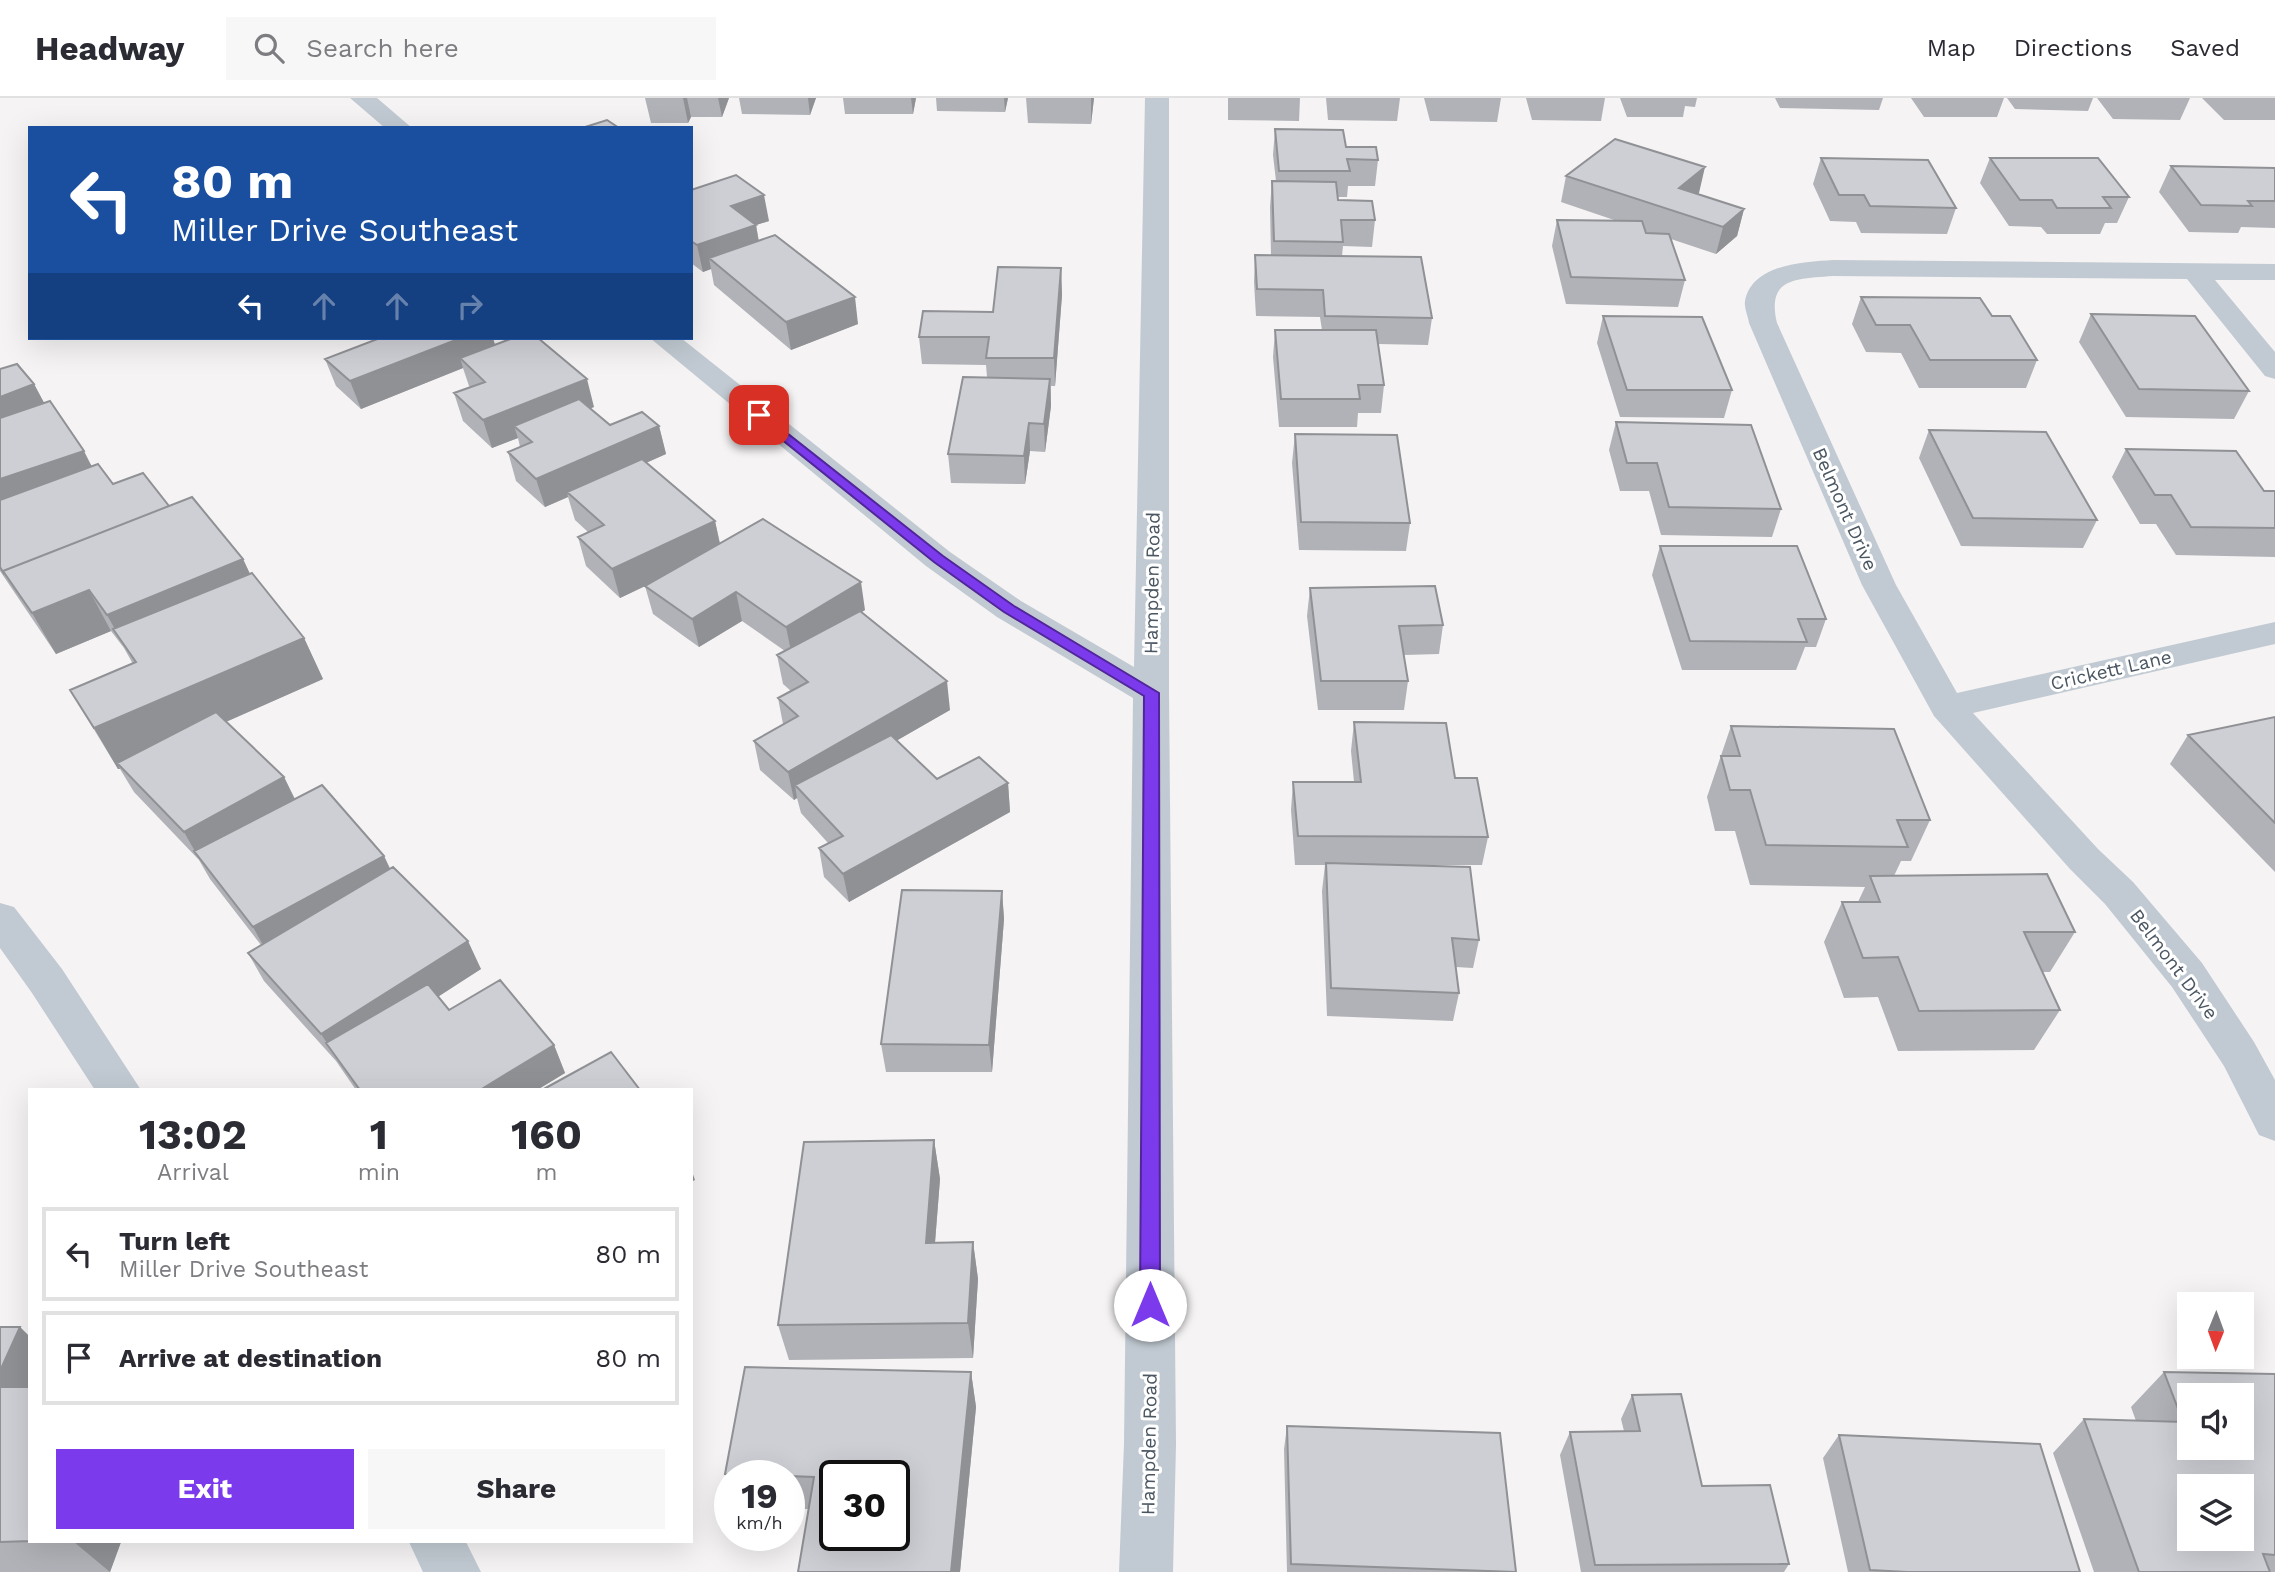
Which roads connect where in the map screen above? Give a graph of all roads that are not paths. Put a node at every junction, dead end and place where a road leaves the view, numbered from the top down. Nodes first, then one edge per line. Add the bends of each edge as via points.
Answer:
1 (362, 98) edge
2 (1157, 98) edge
3 (397, 126) edge
4 (2195, 272) junction
5 (2275, 272) edge
6 (666, 340) edge
7 (2275, 370) edge
8 (2275, 633) edge
9 (1151, 693) junction
10 (1947, 707) junction
11 (0, 918) edge
12 (118, 1088) edge
13 (2275, 1122) edge
14 (436, 1543) edge
15 (454, 1572) edge
16 (1146, 1572) edge

1 - 3 street
2 - 9 street, Hampden Road
4 - 5 street, Belmont Drive
4 - 7 street
4 - 10 street, Belmont Drive via 1833,268 1778,277 1766,287 1759,303 1763,323 1879,585
6 - 9 street via 938,559 1009,609
8 - 10 street, Crickett Lane
9 - 16 street, Hampden Road
10 - 13 street, Belmont Drive via 2119,893 2187,975 2239,1054
11 - 12 street
14 - 15 street

